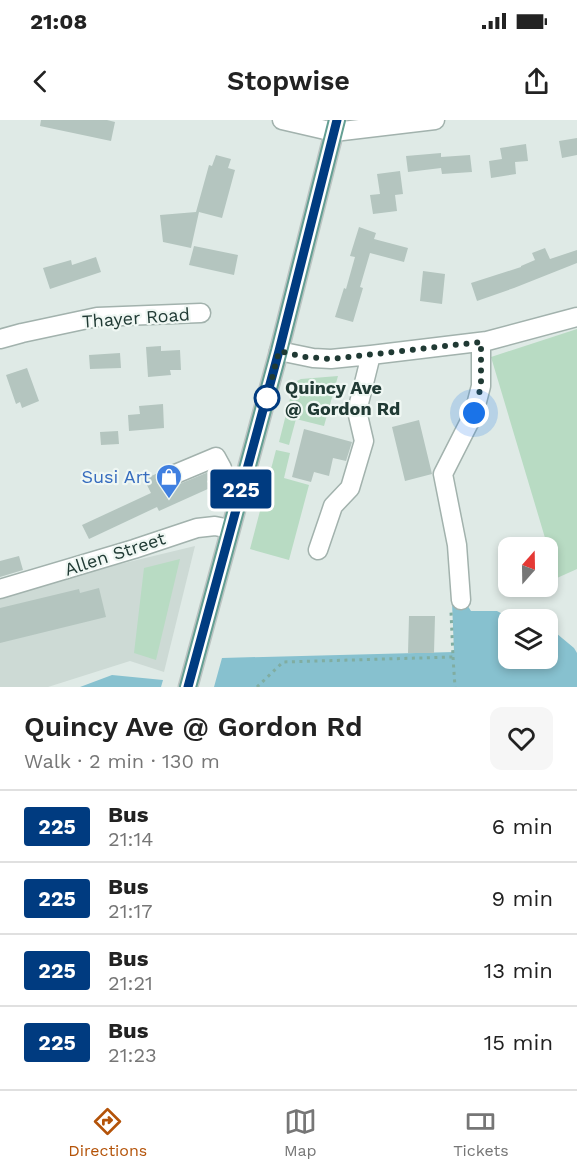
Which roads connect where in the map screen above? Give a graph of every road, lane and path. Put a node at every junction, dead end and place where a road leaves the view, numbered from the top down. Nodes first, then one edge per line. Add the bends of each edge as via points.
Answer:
1 (282, 120) edge
2 (435, 120) edge
3 (336, 126) edge
4 (201, 313) dead end
5 (577, 317) edge
6 (0, 339) edge
7 (481, 342) junction
8 (279, 351) junction
9 (371, 355) junction
10 (222, 468) dead end
11 (173, 475) dead end
12 (230, 529) junction
13 (318, 550) dead end
14 (0, 588) edge
15 (456, 606) joint
16 (453, 657) junction
17 (188, 687) edge
18 (257, 687) edge
19 (455, 687) edge

1 - 3 street
2 - 3 street
3 - 8 main road
4 - 6 street, Thayer Road via 97,317
5 - 7 street
7 - 9 street
7 - 15 street via 481,386 474,413 443,474 457,545
8 - 9 street via 331,359
8 - 12 main road
9 - 13 street via 357,411 364,441 350,488 333,506
10 - 11 street via 216,457
12 - 14 street, Allen Street via 197,528
12 - 17 main road
15 - 16 path
16 - 18 path via 283,662
16 - 19 path

